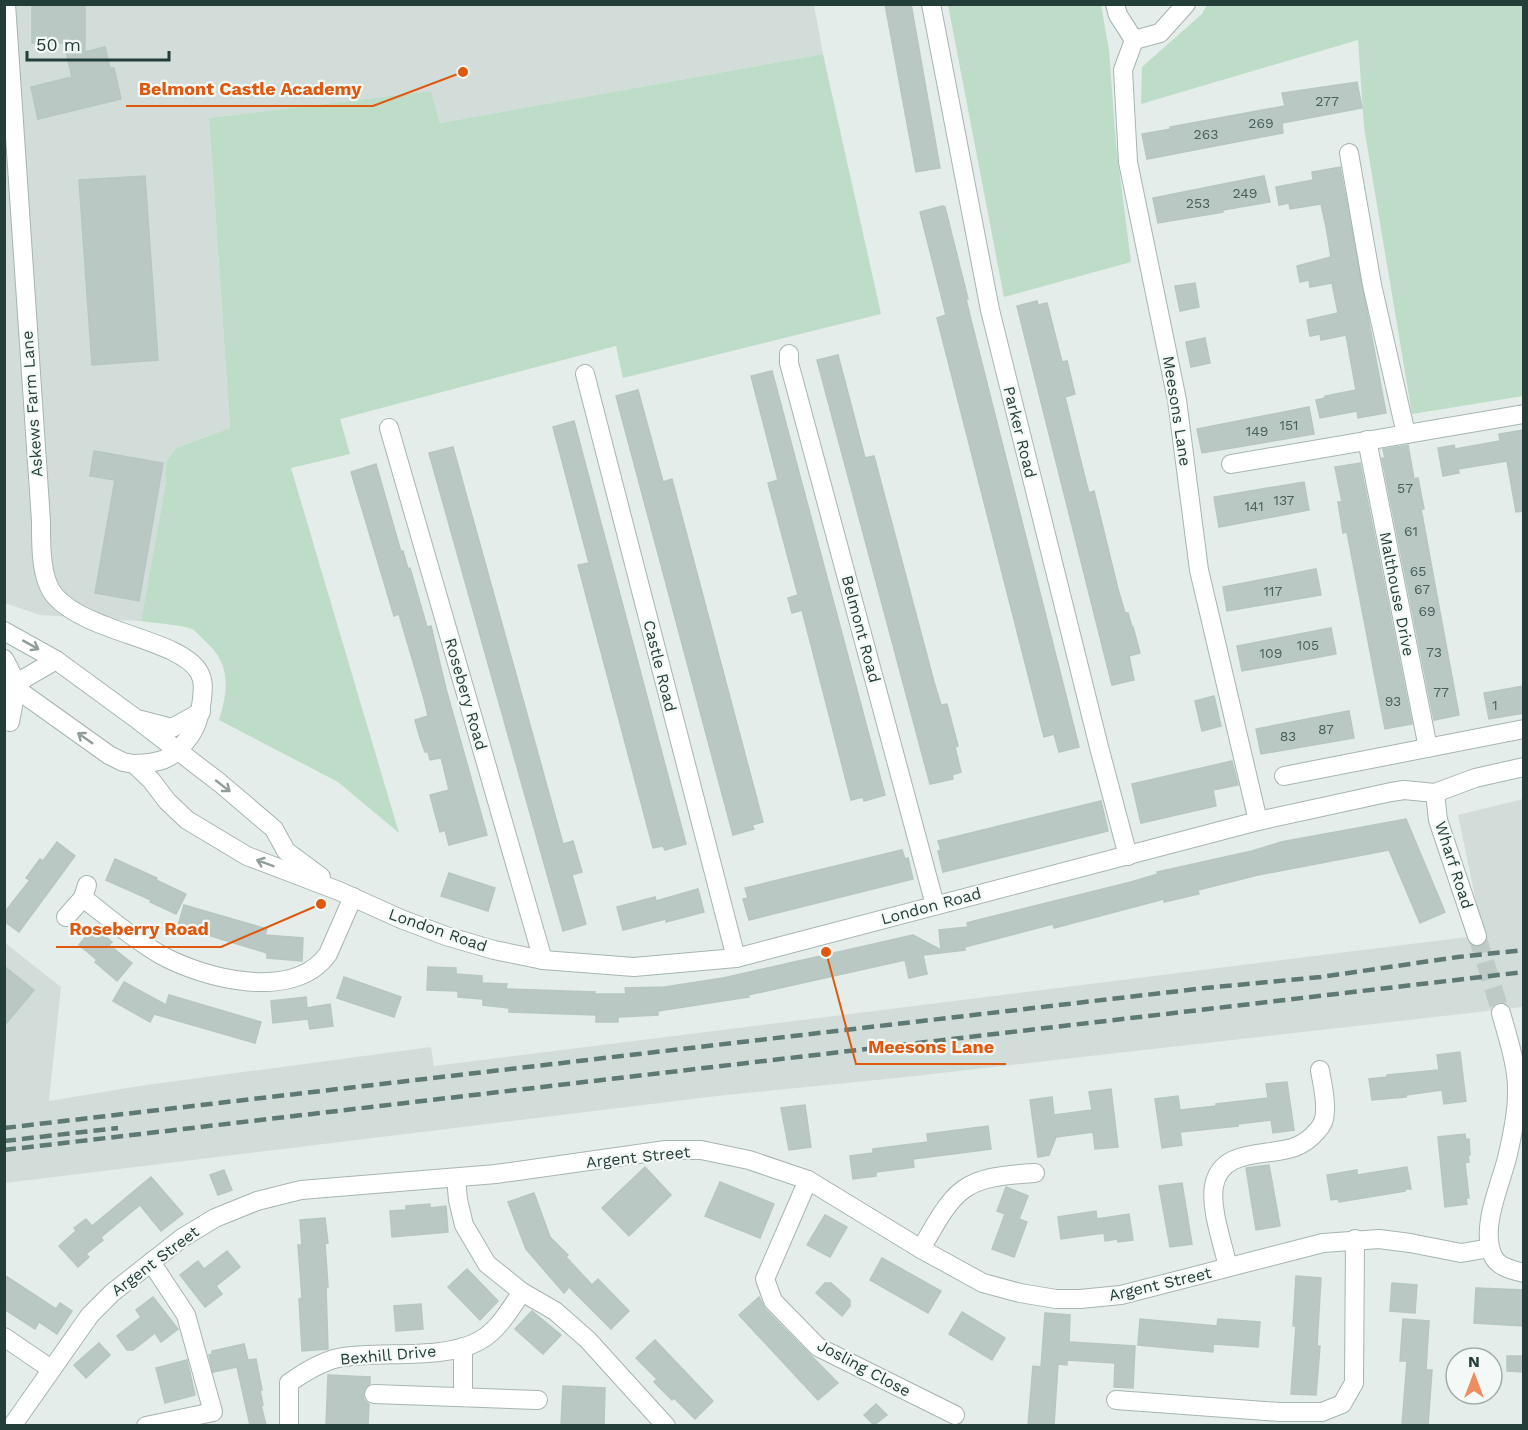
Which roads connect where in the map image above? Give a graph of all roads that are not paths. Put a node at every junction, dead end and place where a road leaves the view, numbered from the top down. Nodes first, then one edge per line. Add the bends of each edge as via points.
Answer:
1 (6, 4) edge
2 (931, 4) edge
3 (1115, 4) edge
4 (1186, 4) edge
5 (1134, 40) junction
6 (1349, 153) dead end
7 (789, 354) dead end
8 (585, 375) dead end
9 (1524, 414) edge
10 (389, 429) dead end
11 (1406, 434) junction
12 (1366, 441) junction
13 (1231, 464) dead end
14 (4, 631) edge
15 (4, 659) edge
16 (56, 660) junction
17 (8, 686) edge
18 (39, 705) junction
19 (201, 712) junction
20 (138, 720) junction
21 (7, 725) edge
22 (1524, 729) edge
23 (1428, 748) junction
24 (176, 751) junction
25 (134, 764) junction
26 (1524, 767) edge
27 (1284, 777) dead end
28 (1435, 793) junction
29 (1257, 821) junction
30 (1128, 856) junction
31 (346, 894) junction
32 (935, 905) junction
33 (66, 917) dead end
34 (1477, 936) tunnel mouth
35 (736, 958) junction
36 (543, 960) junction
37 (1501, 1013) tunnel mouth
38 (1320, 1070) dead end
39 (1520, 1092) edge
40 (1035, 1173) dead end
41 (456, 1178) junction
42 (808, 1180) junction
43 (1354, 1239) junction
44 (1490, 1248) junction
45 (921, 1249) junction
46 (151, 1262) junction
47 (1228, 1267) junction
48 (1524, 1273) edge
49 (522, 1292) junction
50 (4, 1337) edge
51 (463, 1347) junction
52 (51, 1369) junction
53 (374, 1394) dead end
54 (463, 1397) junction
55 (538, 1400) dead end
56 (1116, 1400) dead end
57 (955, 1415) dead end
58 (1279, 1418) edge
59 (12, 1425) edge
60 (146, 1425) edge
61 (289, 1425) edge
62 (666, 1425) edge

1 - 19 street, Askews Farm Lane via 42,558 50,590 76,613 189,661 204,686
2 - 30 street, Parker Road via 990,310
3 - 5 street
4 - 5 street via 1160,33
5 - 29 street, Meesons Lane via 1123,70 1128,162 1178,400 1199,570
6 - 11 street via 1372,285
7 - 32 street, Belmont Road
8 - 35 street, Castle Road
9 - 11 street
10 - 36 street, Rosebery Road
11 - 12 street
12 - 13 street
12 - 23 street, Malthouse Drive
14 -> 16 street, London Road
15 - 17 street via 13,674
16 - 17 street
16 - 20 street, London Road
17 - 18 street, London Road
17 - 21 street
18 - 21 street
25 -> 18 street, London Road via 109,755
19 - 20 street via 172,728
19 - 24 street, Askews Farm Lane via 190,736
20 - 24 street, London Road
22 - 23 street
23 - 27 street
24 - 25 street, Askews Farm Lane via 158,763
24 -> 31 street, London Road via 274,829 286,851
31 -> 25 street, London Road via 247,856 187,820
26 - 28 street, London Road via 1475,778
28 - 29 street, London Road via 1391,792
28 - 34 street, Wharf Road via 1438,820
29 - 30 street, London Road
30 - 32 street, London Road
31 - 33 street via 323,962 298,977 268,981 224,978 176,962 147,946 85,891
31 - 36 street, London Road via 446,936
32 - 35 street, London Road
35 - 36 street, London Road via 634,967
37 - 39 street
38 - 47 street via 1326,1112 1322,1126 1311,1138 1294,1148 1245,1155 1230,1162 1214,1184 1215,1209
39 - 44 street via 1490,1220
40 - 45 street via 987,1179 963,1189 944,1209
41 - 42 street, Argent Street via 666,1150 701,1150 749,1160
41 - 46 street, Argent Street via 301,1191 256,1201 214,1218
41 - 49 street via 464,1225 487,1264
42 - 45 street, Argent Street
42 - 57 street, Josling Close via 765,1279 773,1301 818,1347
43 - 44 street, Argent Street via 1410,1243 1461,1253
43 - 47 street, Argent Street
43 - 58 street via 1354,1383 1342,1404 1322,1412
44 - 48 street via 1499,1264
45 - 47 street, Argent Street via 983,1283 1056,1299 1121,1295
46 - 52 street, Argent Street via 90,1315
46 - 60 street via 186,1315 213,1412
49 - 51 street, Bexhill Drive via 495,1328 480,1341
49 - 62 street via 555,1311 588,1340
50 - 52 street
51 - 54 street
51 - 61 street, Bexhill Drive via 336,1359 303,1373 289,1383
52 - 59 street, Argent Street
53 - 54 street
54 - 55 street
56 - 58 street

